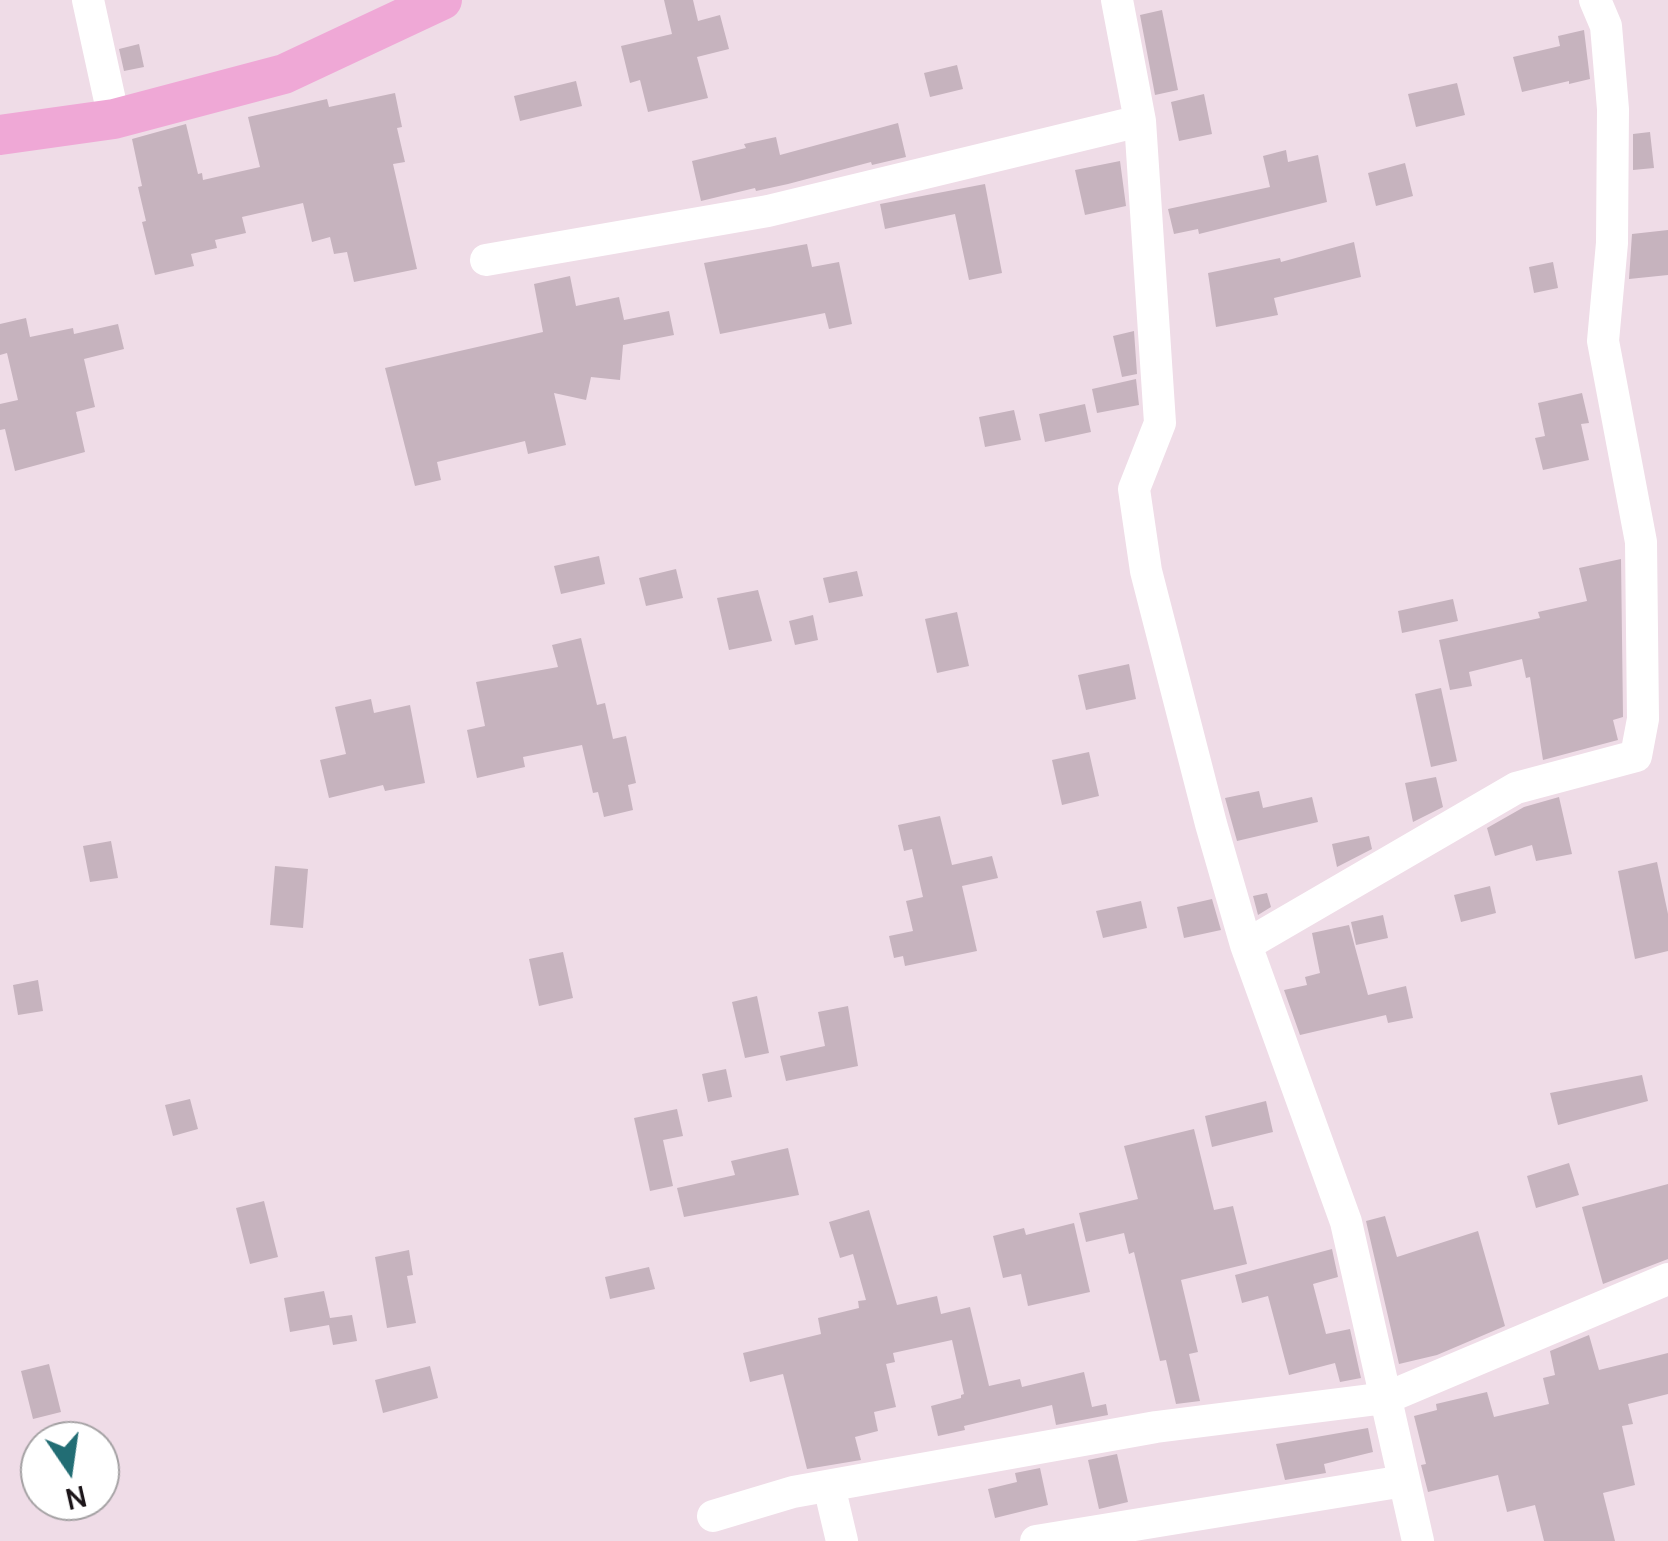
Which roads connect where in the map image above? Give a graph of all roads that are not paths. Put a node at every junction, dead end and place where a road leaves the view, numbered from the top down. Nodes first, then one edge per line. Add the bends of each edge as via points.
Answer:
1 (88, 0) edge
2 (442, 0) edge
3 (1117, 0) edge
4 (1596, 0) edge
5 (114, 119) junction
6 (1140, 121) junction
7 (0, 134) edge
8 (486, 260) dead end
9 (1246, 945) junction
10 (1668, 1279) edge
11 (1386, 1398) junction
12 (1404, 1481) junction
13 (829, 1486) junction
14 (713, 1516) dead end
15 (842, 1541) edge
16 (1036, 1541) edge
17 (1418, 1541) edge

1 - 5 street
2 - 5 main road via 284,74
3 - 6 street
4 - 9 street via 1606,26 1613,109 1603,340 1640,542 1643,719 1636,756 1516,788
5 - 7 main road
6 - 8 street via 768,210
6 - 9 street via 1160,423 1134,489 1146,570
9 - 11 street via 1346,1222
10 - 11 street
11 - 12 street
11 - 13 street via 1156,1428
12 - 16 street
12 - 17 street
13 - 14 street
13 - 15 street

